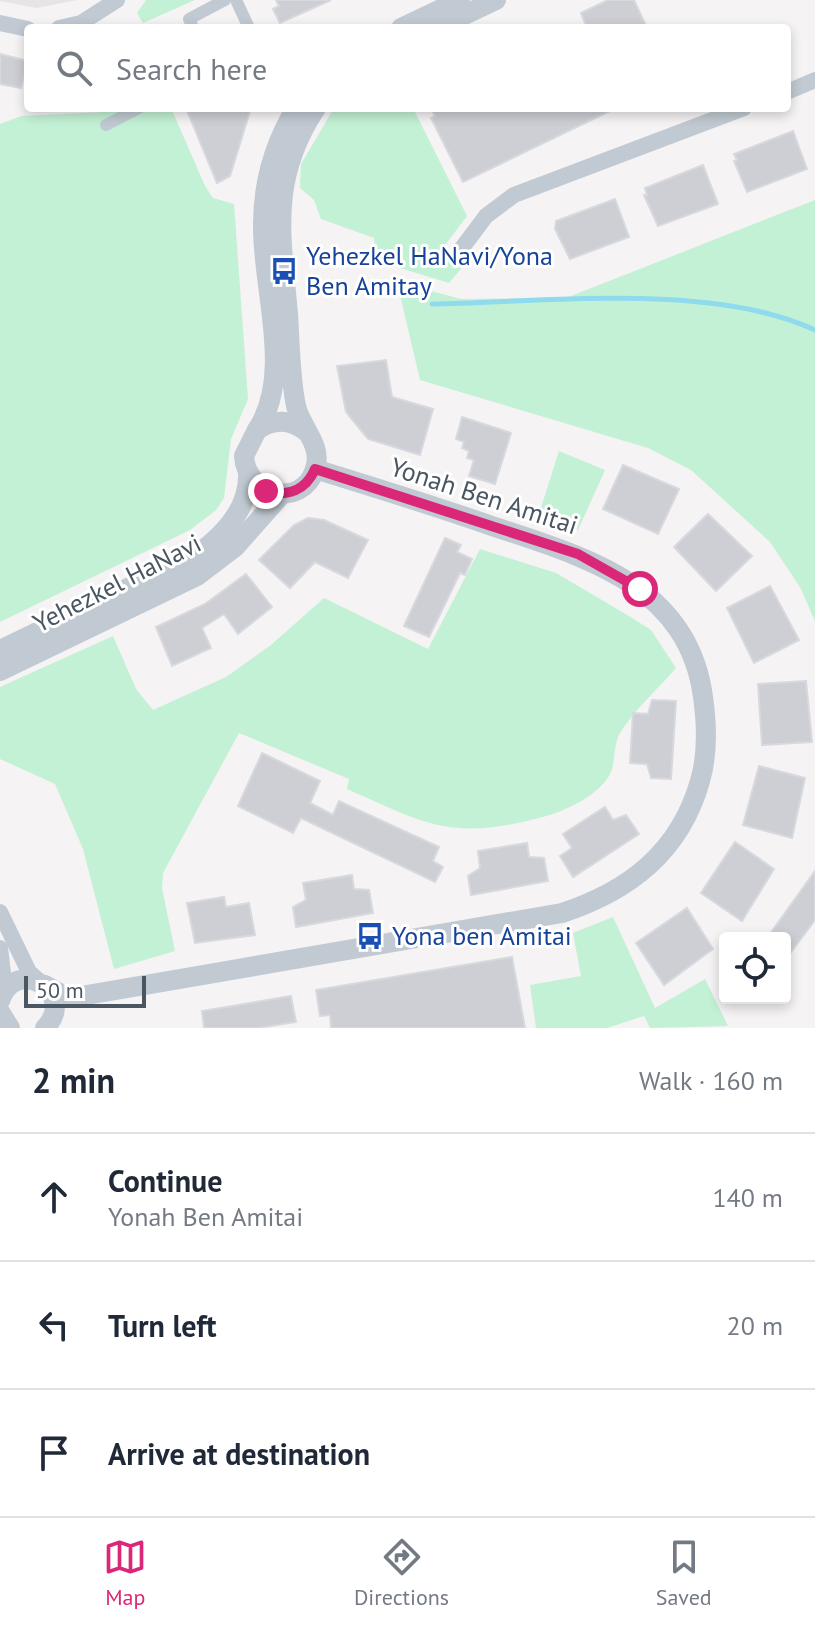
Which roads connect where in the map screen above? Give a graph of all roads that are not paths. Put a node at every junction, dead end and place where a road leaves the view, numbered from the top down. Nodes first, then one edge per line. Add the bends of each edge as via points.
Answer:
1 (117, 0) edge
2 (225, 0) edge
3 (236, 0) edge
4 (460, 0) edge
5 (496, 0) edge
6 (0, 23) edge
7 (77, 24) edge
8 (191, 24) edge
9 (247, 24) edge
10 (409, 24) edge
11 (445, 24) edge
12 (24, 28) edge
13 (815, 80) edge
14 (791, 90) edge
15 (131, 112) edge
16 (290, 112) edge
17 (314, 112) edge
18 (733, 112) edge
19 (106, 125) dead end
20 (459, 252) dead end
21 (257, 430) junction
22 (308, 433) junction
23 (315, 469) junction
24 (248, 472) junction
25 (282, 494) junction
26 (0, 650) edge
27 (0, 671) edge
28 (0, 912) edge
29 (0, 948) edge
30 (41, 982) junction
31 (81, 996) junction
32 (2, 998) edge
33 (0, 1024) edge
34 (47, 1026) edge
35 (9, 1028) edge

1 - 7 street
2 - 8 street via 189,19
3 - 9 street
4 - 10 street
5 - 11 street
6 - 12 street
13 - 14 street
15 - 19 street
16 - 21 street via 274,151 264,201 275,373 269,407
17 - 22 street via 295,143 280,203 296,403
18 - 20 street via 514,195 480,221
21 - 22 street via 280,421
21 - 24 street via 245,450
22 - 23 street via 316,450
23 - 25 street via 304,485
23 - 31 street, Yonah Ben Amitai via 578,554 640,589 679,632 702,690 706,748 695,800 654,863 612,893 562,913
24 - 25 street via 261,488
24 - 26 street, Yehezkel HaNavi via 238,512 196,555
25 - 27 street, Yehezkel HaNavi via 235,547 197,576
28 - 30 street via 29,972
29 - 32 street
30 - 31 street, Yonah Ben Amitai via 65,996
30 - 32 street via 20,979
30 - 34 street via 55,1004
31 - 34 street via 60,1008
32 - 35 street
33 - 35 street

